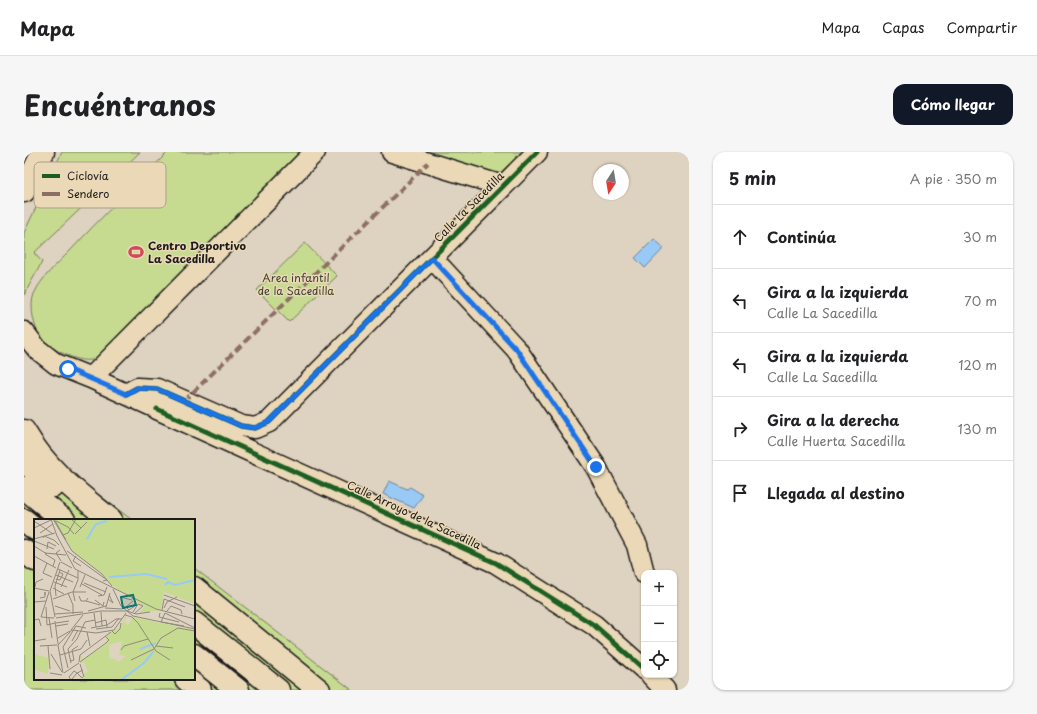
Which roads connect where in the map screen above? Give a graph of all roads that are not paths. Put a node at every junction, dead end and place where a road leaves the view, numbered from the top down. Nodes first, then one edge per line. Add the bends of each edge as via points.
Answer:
1 (43, 152) edge
2 (315, 152) edge
3 (392, 152) edge
4 (537, 152) edge
5 (38, 162) edge
6 (34, 170) edge
7 (503, 186) junction
8 (24, 191) edge
9 (432, 258) junction
10 (24, 332) edge
11 (91, 378) junction
12 (126, 394) junction
13 (24, 431) edge
14 (24, 462) edge
15 (24, 488) edge
16 (63, 519) edge
17 (96, 519) edge
18 (110, 519) edge
19 (24, 520) edge
20 (34, 528) edge
21 (24, 551) edge
22 (34, 559) edge
23 (643, 570) edge
24 (195, 589) edge
25 (195, 594) edge
26 (195, 624) edge
27 (251, 635) junction
28 (195, 656) edge
29 (641, 666) edge
30 (654, 678) edge
31 (187, 680) edge
32 (200, 690) edge
33 (238, 690) edge
34 (278, 690) edge
35 (320, 690) edge
36 (665, 690) edge

1 - 5 highway
2 - 11 street
3 - 7 street
4 - 7 street, Calle La Sacedilla
6 - 8 highway
7 - 9 street, Calle La Sacedilla
9 - 12 street, Calle La Sacedilla via 269,422 255,428 241,426 157,389 137,388
9 - 23 street via 517,350 596,467 637,545
10 - 11 street, Calle Arroyo de la Sacedilla via 37,349 56,364
11 - 12 street, Calle Arroyo de la Sacedilla
12 - 29 street, Calle Arroyo de la Sacedilla via 496,563 594,625
13 - 18 highway via 60,478
14 - 17 highway
15 - 16 highway
19 - 20 highway
21 - 22 highway
24 - 27 highway
25 - 27 highway
26 - 34 highway
27 - 35 highway
28 - 33 highway
30 - 36 street
31 - 32 highway

